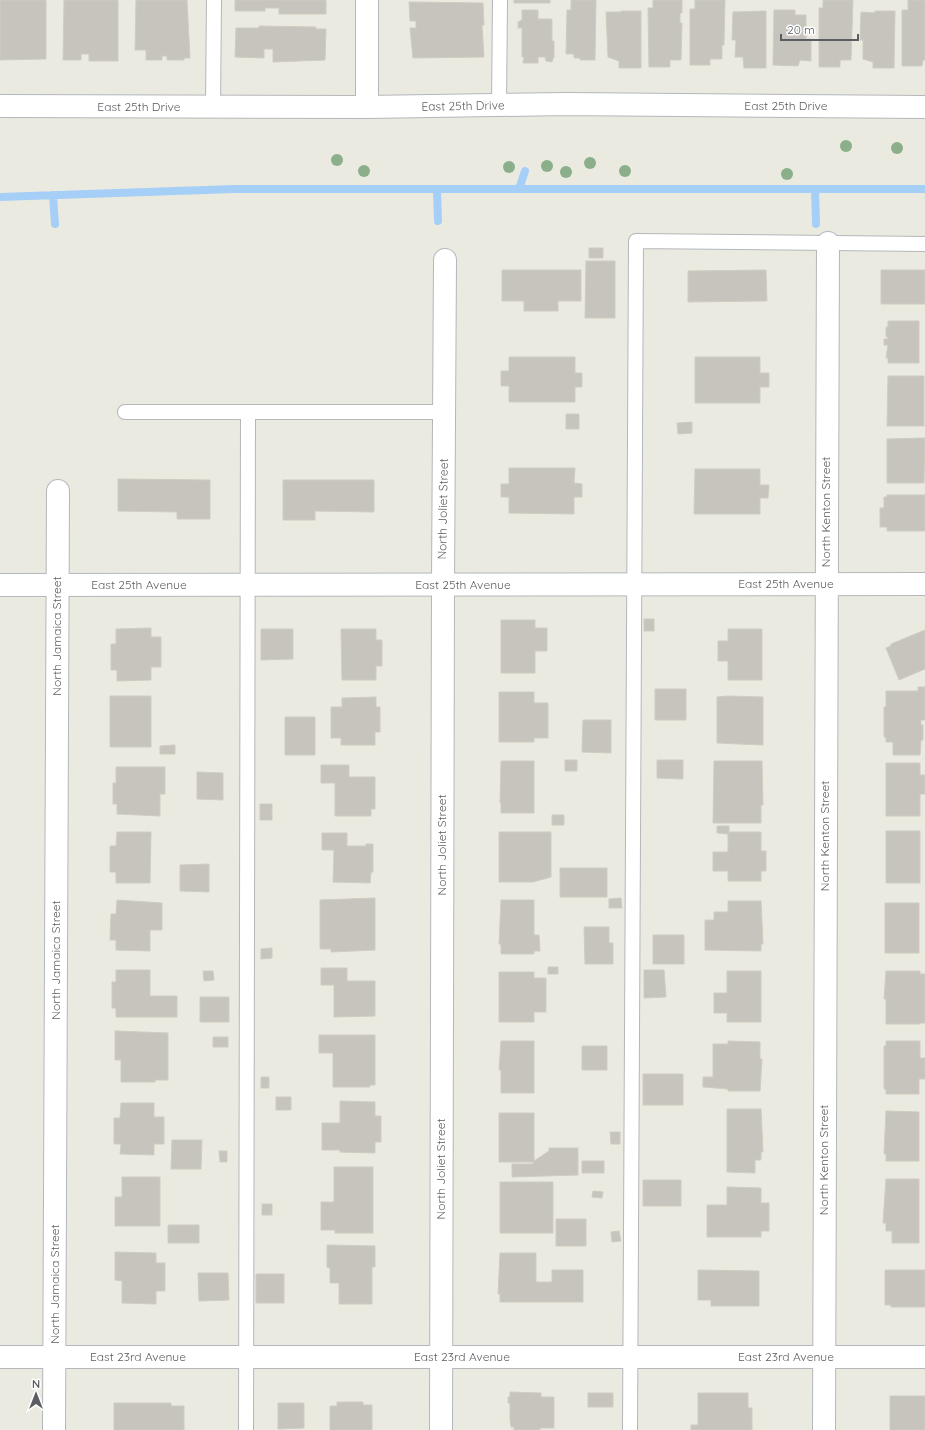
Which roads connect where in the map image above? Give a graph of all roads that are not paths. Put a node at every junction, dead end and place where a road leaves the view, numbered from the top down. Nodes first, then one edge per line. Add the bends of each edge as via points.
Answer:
1 (214, 0) edge
2 (367, 0) edge
3 (500, 0) edge
4 (0, 106) edge
5 (499, 106) junction
6 (213, 107) junction
7 (367, 107) junction
8 (925, 107) edge
9 (828, 243) junction
10 (925, 244) edge
11 (446, 260) dead end
12 (124, 412) dead end
13 (248, 412) junction
14 (444, 412) junction
15 (58, 491) dead end
16 (633, 584) junction
17 (826, 584) junction
18 (925, 584) edge
19 (0, 585) edge
20 (58, 585) junction
21 (247, 585) junction
22 (442, 585) junction
23 (0, 1357) edge
24 (54, 1357) junction
25 (246, 1357) junction
26 (441, 1357) junction
27 (630, 1357) junction
28 (824, 1357) junction
29 (925, 1357) edge
30 (54, 1430) edge
31 (246, 1430) edge
32 (441, 1430) edge
33 (630, 1430) edge
34 (824, 1430) edge

1 - 6 lane
2 - 7 street
3 - 5 lane
4 - 6 street, East 25th Drive
5 - 7 street, East 25th Drive
5 - 8 street, East 25th Drive via 566,104
6 - 7 street, East 25th Drive
9 - 10 lane
9 - 16 lane via 636,241
9 - 17 street, North Kenton Street
11 - 14 street, North Joliet Street
12 - 13 lane
13 - 14 lane
13 - 21 lane
14 - 22 street, North Joliet Street
15 - 20 street, North Jamaica Street
16 - 17 street, East 25th Avenue
16 - 22 street, East 25th Avenue
16 - 27 lane
17 - 18 street, East 25th Avenue
17 - 28 street, North Kenton Street
19 - 20 street, East 25th Avenue
20 - 21 street, East 25th Avenue
20 - 24 street, North Jamaica Street
21 - 22 street, East 25th Avenue
21 - 25 lane
22 - 26 street, North Joliet Street
23 - 24 street, East 23rd Avenue
24 - 25 street, East 23rd Avenue
24 - 30 street, North Jamaica Street
25 - 26 street, East 23rd Avenue
25 - 31 lane
26 - 27 street, East 23rd Avenue
26 - 32 street, North Joliet Street
27 - 28 street, East 23rd Avenue
27 - 33 lane
28 - 29 street, East 23rd Avenue
28 - 34 street, North Kenton Street

